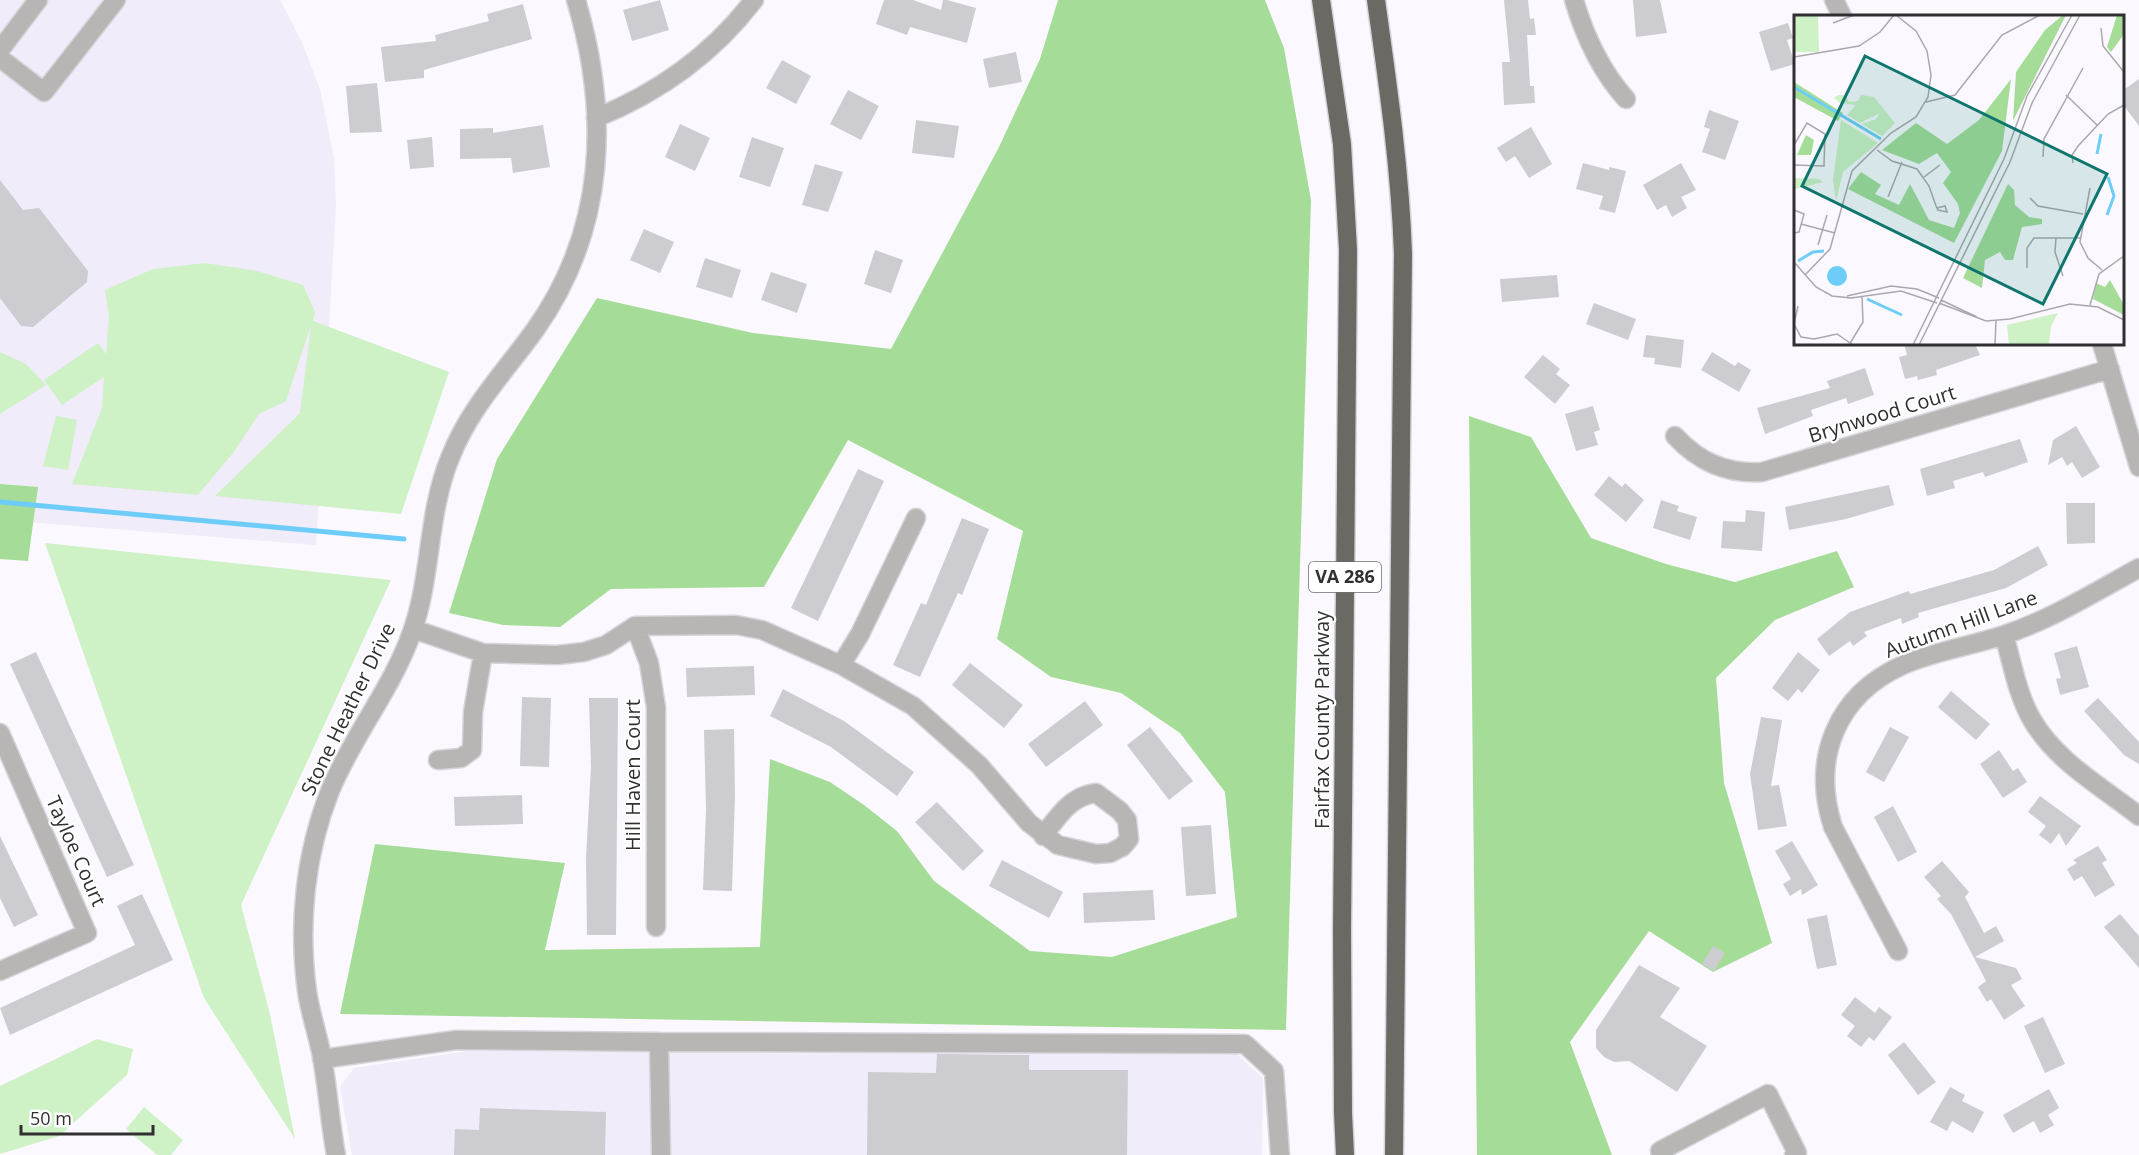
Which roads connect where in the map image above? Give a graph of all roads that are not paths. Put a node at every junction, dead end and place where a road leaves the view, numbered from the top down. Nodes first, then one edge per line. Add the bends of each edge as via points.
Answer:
1 (38, 0) edge
2 (116, 0) edge
3 (576, 0) edge
4 (754, 0) edge
5 (1321, 0) edge
6 (1376, 0) edge
7 (1574, 0) edge
8 (1834, 0) edge
9 (1842, 15) edge
10 (0, 50) edge
11 (0, 58) edge
12 (1626, 99) dead end
13 (596, 118) junction
14 (2102, 345) edge
15 (2109, 369) junction
16 (1675, 436) dead end
17 (2139, 466) edge
18 (916, 518) dead end
19 (2139, 568) edge
20 (635, 626) junction
21 (413, 629) junction
22 (2004, 635) junction
23 (483, 653) junction
24 (841, 665) junction
25 (0, 733) edge
26 (438, 760) dead end
27 (2139, 816) edge
28 (1043, 836) junction
29 (656, 927) dead end
30 (1898, 951) dead end
31 (0, 971) edge
32 (659, 1042) junction
33 (322, 1059) junction
34 (336, 1155) edge
35 (661, 1155) edge
36 (1280, 1155) edge
37 (1346, 1155) edge
38 (1394, 1155) edge
39 (1661, 1155) edge
40 (1794, 1155) edge

1 - 10 street
2 - 11 street via 44,92
3 - 13 street, Stone Heather Drive via 588,50
4 - 13 street via 720,40 691,66 660,88
5 - 37 highway, Fairfax County Parkway / VA 286 via 1342,144 1348,240 1342,919
6 - 38 highway, VA 286 via 1395,129 1402,254
7 - 12 street via 1583,32 1597,60
8 - 9 street
13 - 21 street, Stone Heather Drive via 598,163 594,190 573,260 557,296 478,403 449,459 430,531
14 - 15 street
15 - 16 street, Brynwood Court via 1762,472 1723,469 1705,462
15 - 17 street
18 - 24 street
19 - 22 street, Autumn Hill Lane via 2059,612
20 - 23 street via 606,645 584,652
20 - 24 street via 736,625 762,630
20 - 29 street, Hill Haven Court via 649,663 657,707
21 - 23 street
21 - 33 street, Stone Heather Drive via 393,678 330,791 308,871 303,953
22 - 27 street via 2022,699 2045,739 2058,754
22 - 30 street, Autumn Hill Lane via 1906,664 1886,674 1856,698 1832,736 1824,786 1830,817
23 - 26 street via 473,712 472,750 461,758
24 - 28 street via 931,720 979,765
25 - 31 street, Tayloe Court via 87,933
28 - 28 street via 1072,850 1096,854 1122,847 1129,839 1129,830 1120,811 1095,793 1073,801
32 - 33 street via 456,1040
32 - 35 street
32 - 36 street via 1245,1044 1274,1071
33 - 34 street, Stone Heather Drive
39 - 40 street via 1660,1151 1768,1094 1797,1153

